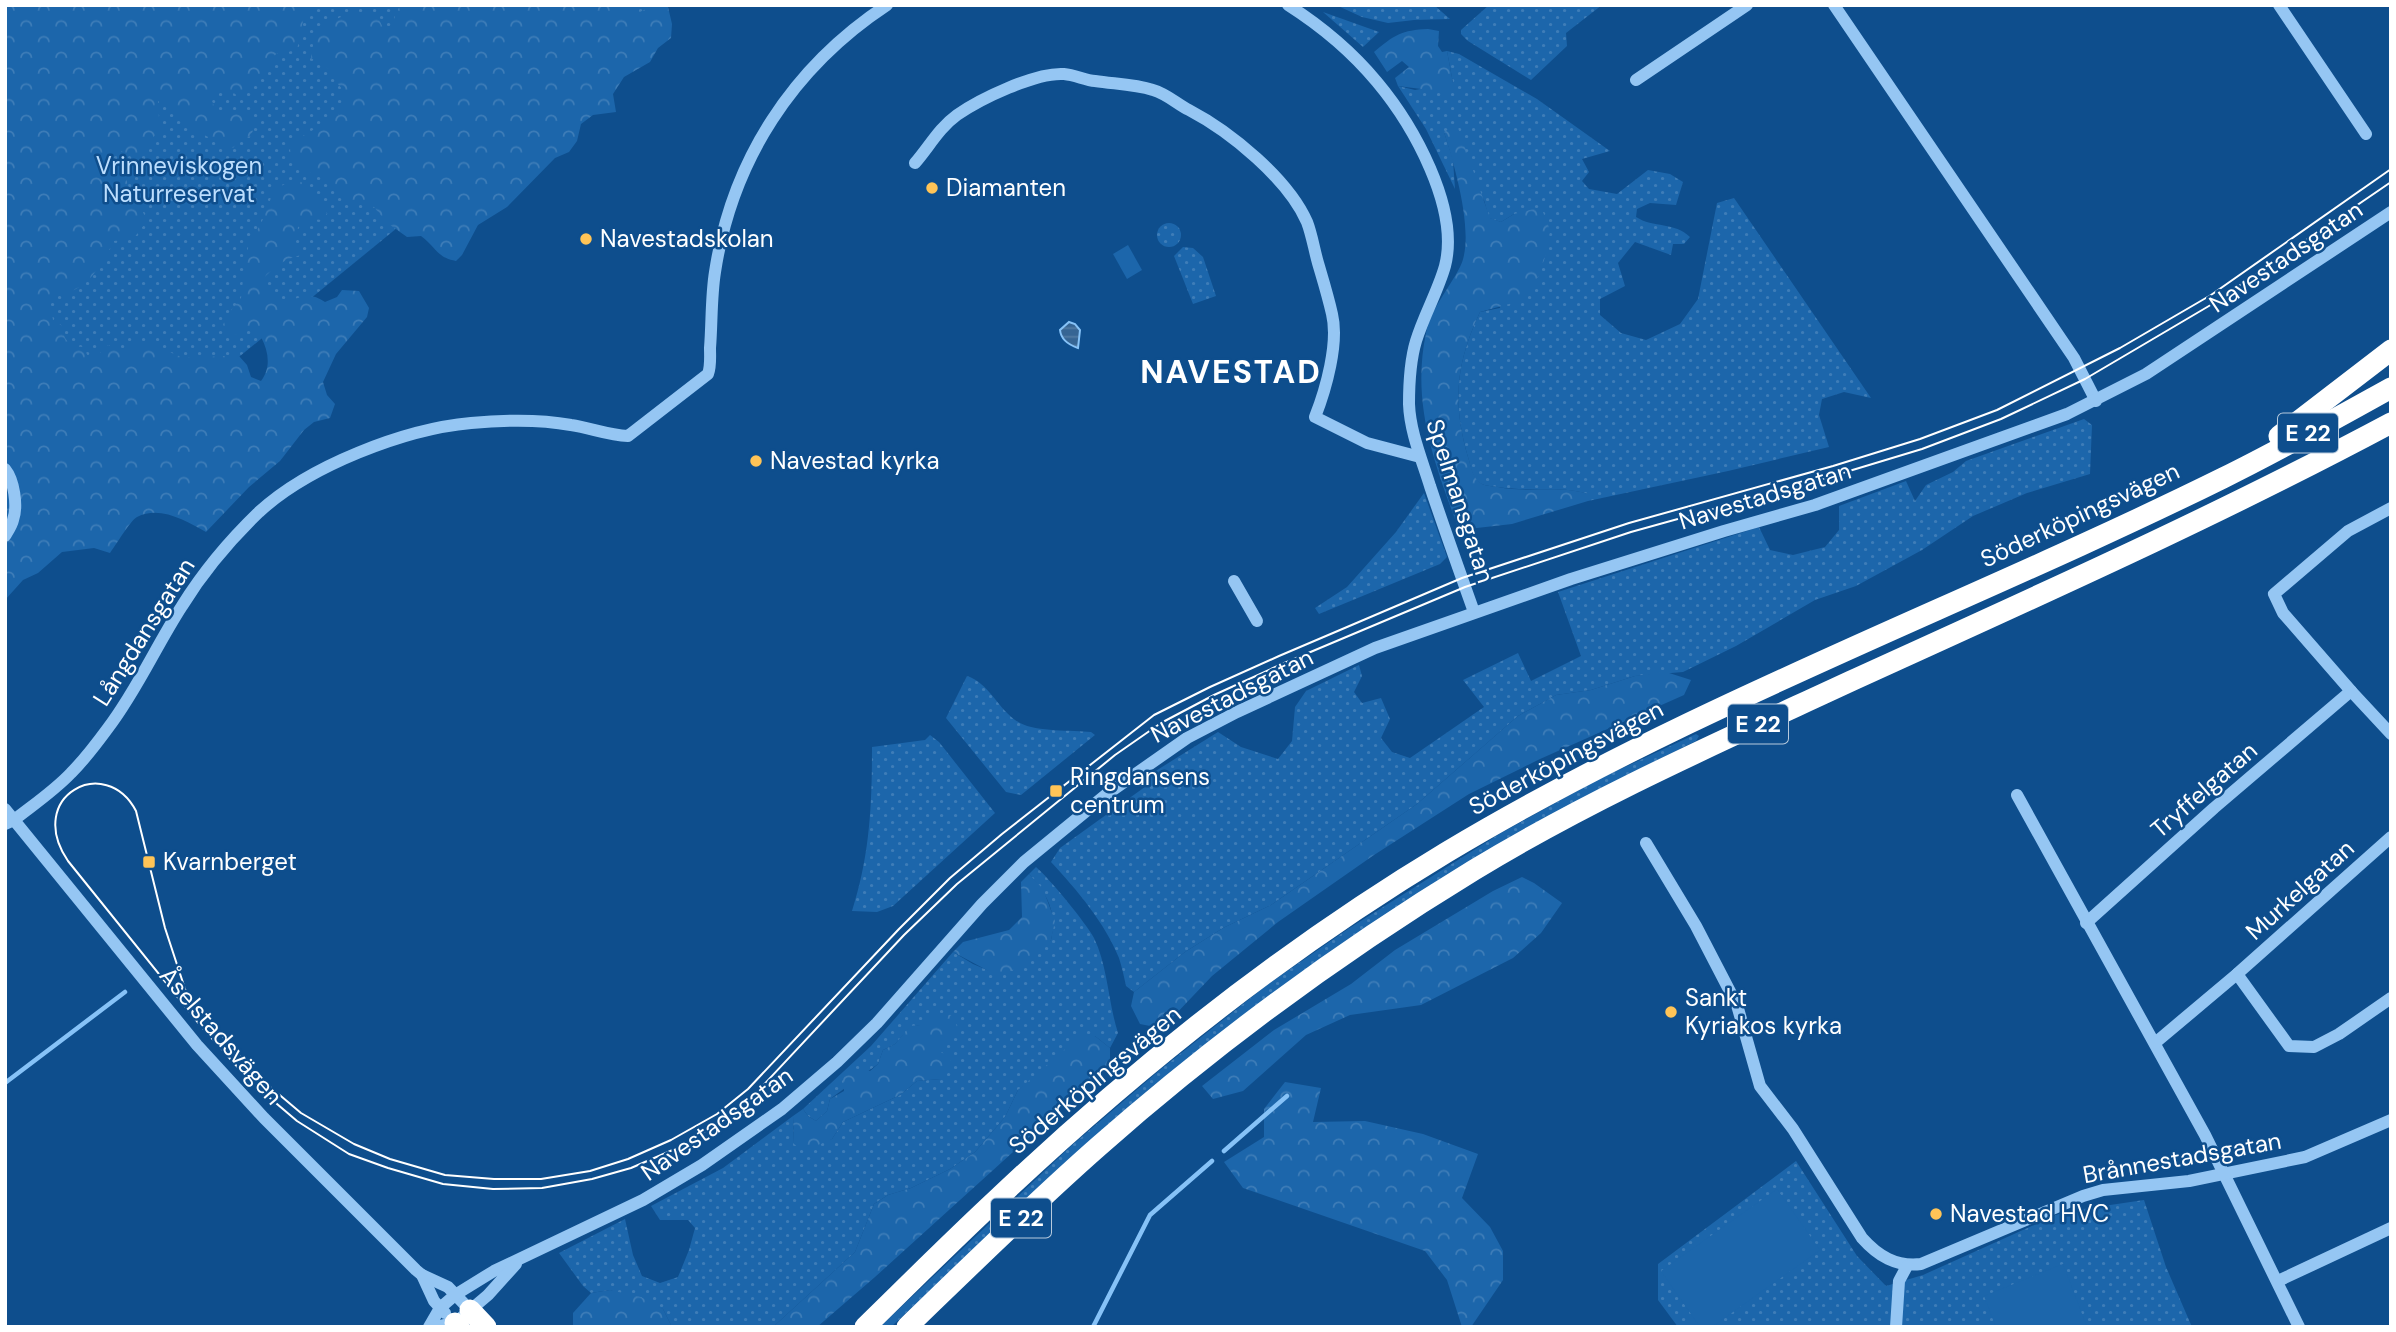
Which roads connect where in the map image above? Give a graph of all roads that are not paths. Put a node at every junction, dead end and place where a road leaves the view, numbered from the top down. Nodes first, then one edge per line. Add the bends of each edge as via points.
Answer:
1 (887, 5) edge
2 (1288, 5) edge
3 (1747, 5) edge
4 (1834, 5) edge
5 (2279, 5) edge
6 (1636, 80) dead end
7 (2366, 134) dead end
8 (915, 163) dead end
9 (2391, 212) edge
10 (2391, 350) edge
11 (2391, 387) edge
12 (2096, 401) junction
13 (2391, 423) edge
14 (1420, 457) junction
15 (5, 469) edge
16 (2224, 477) junction
17 (2391, 508) edge
18 (5, 536) edge
19 (1234, 581) dead end
20 (1474, 612) junction
21 (1257, 621) dead end
22 (2351, 691) junction
23 (2391, 734) edge
24 (2017, 795) dead end
25 (5, 809) edge
26 (10, 822) edge
27 (2391, 837) edge
28 (1646, 843) dead end
29 (2086, 923) junction
30 (2237, 974) junction
31 (2391, 998) edge
32 (2155, 1043) junction
33 (2391, 1120) edge
34 (2224, 1173) junction
35 (2391, 1228) edge
36 (521, 1258) junction
37 (1907, 1266) junction
38 (422, 1275) junction
39 (2278, 1281) junction
40 (452, 1315) edge
41 (429, 1327) edge
42 (486, 1327) edge
43 (864, 1327) edge
44 (907, 1327) edge
45 (1896, 1327) edge
46 (2299, 1327) edge

1 - 26 street, Långdansgatan via 809,69 753,151 736,193 715,273 710,370 704,378 628,436 543,422 453,425 404,435 372,448 281,495 207,568 131,694 90,751 70,775
2 - 14 street, Spelmansgatan via 1328,33 1377,82 1420,148 1439,191 1449,242 1410,374 1409,407
3 - 6 street
4 - 12 street via 2074,358
5 - 7 street
8 - 14 street via 957,115 1024,82 1063,74 1140,86 1175,100 1256,157 1284,186 1306,220 1333,316 1331,364 1315,417 1367,443
9 - 12 street, Navestadsgatan via 2146,374
10 - 16 highway
11 - 16 highway, Söderköpingsvägen / E 22
12 - 20 street, Navestadsgatan via 1815,505
13 - 44 highway, E 22 via 2177,532 1674,763 1477,868 1345,954 1210,1054 1097,1148
14 - 20 street, Spelmansgatan
15 - 18 street via 13,489 14,518
16 - 43 highway, Söderköpingsvägen / E 22 via 1658,737 1445,853 1302,947 1133,1078 996,1200
17 - 22 street via 2348,531 2274,594 2283,612
19 - 21 street
20 - 36 street, Navestadsgatan via 1375,648 1293,685 1150,762 1024,862 877,1023 782,1110 643,1200
22 - 23 street
22 - 29 street, Tryffelgatan
24 - 29 street
25 - 26 street, Åselstadsvägen
26 - 38 street, Åselstadsvägen via 197,1045
27 - 30 street, Murkelgatan
28 - 37 street via 1737,1005 1760,1086 1862,1238 1873,1251
29 - 32 street
30 - 31 street, Murkelgatan via 2289,1046 2314,1047
30 - 32 street, Murkelgatan
32 - 34 street
33 - 34 street, Brånnestadsgatan via 2305,1157
34 - 37 street, Brånnestadsgatan via 2095,1192
34 - 39 street
35 - 39 street
36 - 40 street, Navestadsgatan via 488,1295
36 - 40 street, Navestadsgatan via 494,1271
37 - 45 street via 1899,1281
38 - 40 street, Åselstadsvägen via 433,1301
38 - 40 street, Åselstadsvägen via 448,1287
39 - 46 street
40 - 41 street, Navestadsgatan
40 - 42 highway

